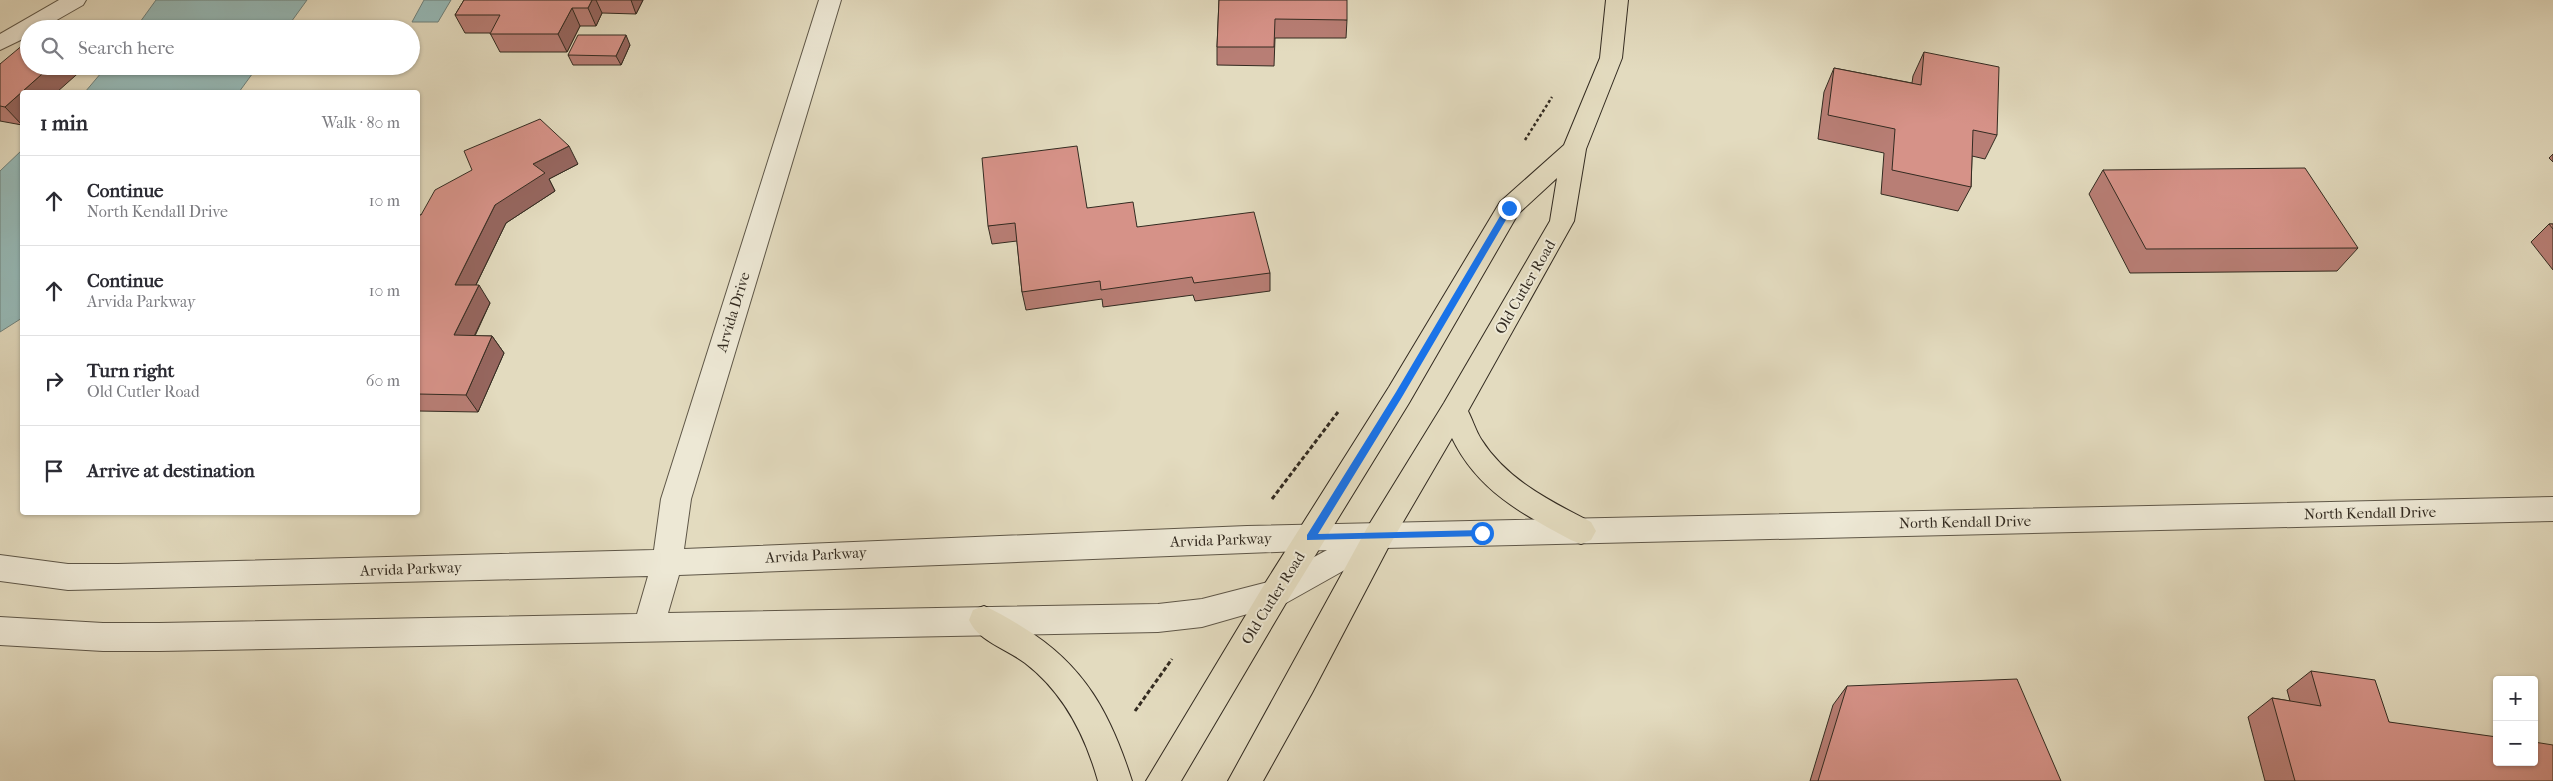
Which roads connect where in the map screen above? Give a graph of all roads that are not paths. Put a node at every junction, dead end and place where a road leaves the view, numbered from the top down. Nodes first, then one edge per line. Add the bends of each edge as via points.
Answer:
1 (75, 0) edge
2 (830, 0) edge
3 (1617, 0) edge
4 (40, 20) edge
5 (20, 32) edge
6 (0, 43) edge
7 (1574, 149) junction
8 (1454, 411) junction
9 (2553, 510) edge
10 (1581, 531) junction
11 (1378, 537) junction
12 (1310, 538) junction
13 (667, 562) junction
14 (0, 568) edge
15 (1275, 594) junction
16 (984, 620) junction
17 (648, 627) junction
18 (0, 631) edge
19 (1115, 781) edge
20 (1163, 781) edge
21 (1245, 781) edge

1 - 4 street
2 - 13 street, Arvida Drive via 676,499
3 - 7 main road, Old Cutler Road via 1611,58
5 - 6 street
7 - 8 main road, Old Cutler Road via 1562,221
7 - 12 main road, Old Cutler Road via 1509,208
8 - 10 main road via 1472,449 1508,491
8 - 11 main road, Old Cutler Road
9 - 10 street, North Kendall Drive
10 - 11 street, North Kendall Drive
11 - 12 street, Arvida Parkway
11 - 15 street
11 - 21 main road, Old Cutler Road
12 - 13 street, Arvida Parkway
12 - 15 main road, Old Cutler Road
13 - 14 street, Arvida Parkway via 118,578 68,577
13 - 17 street, Arvida Drive
15 - 16 street via 1202,613 1158,618
15 - 20 main road, Old Cutler Road
16 - 17 street
16 - 19 main road via 1037,654 1078,696 1094,721
17 - 18 street via 159,637

